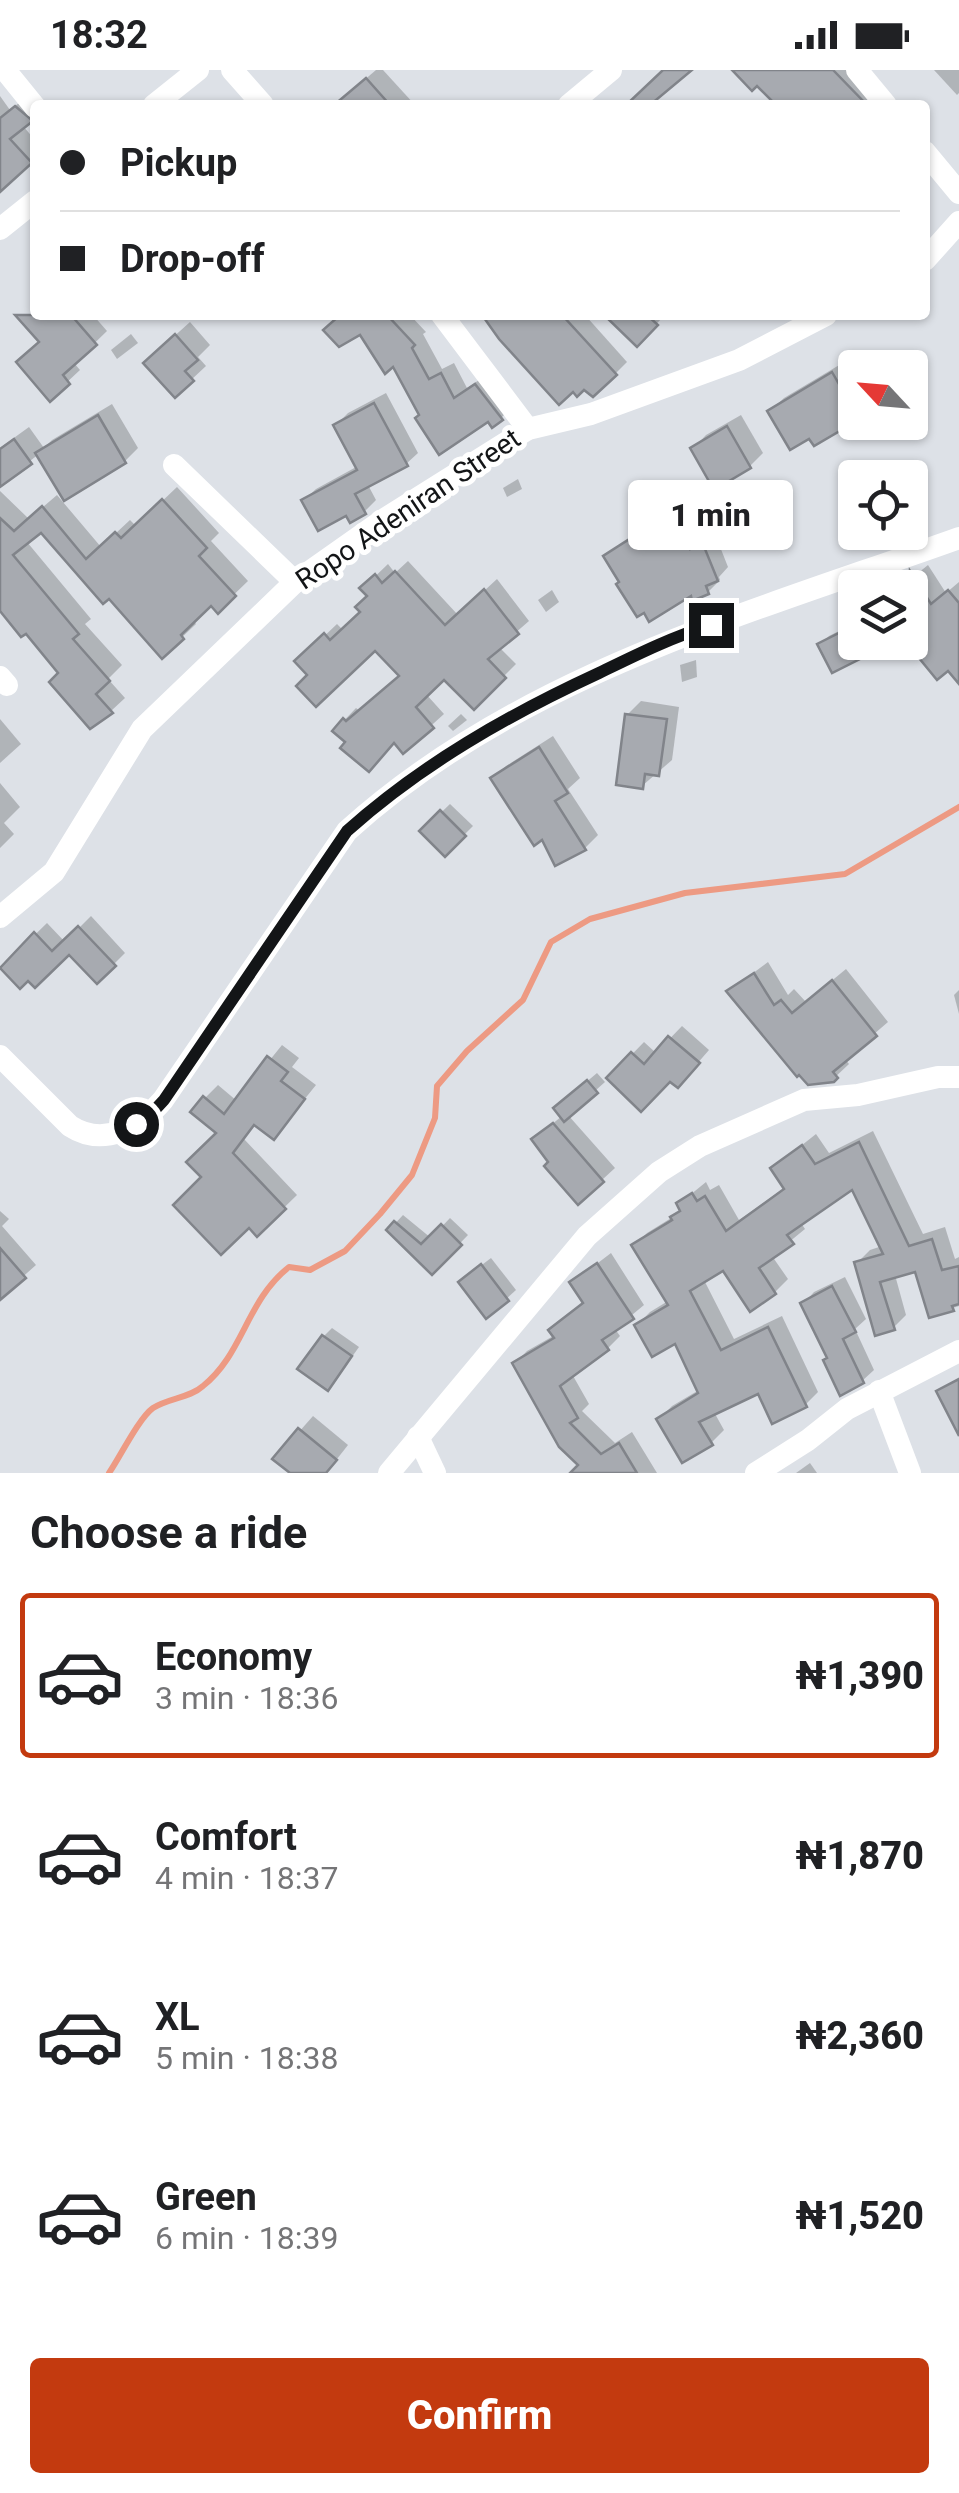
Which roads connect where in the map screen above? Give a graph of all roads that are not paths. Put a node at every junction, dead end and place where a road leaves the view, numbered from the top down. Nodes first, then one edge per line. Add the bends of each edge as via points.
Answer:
1 (5, 70) edge
2 (198, 70) edge
3 (232, 70) edge
4 (611, 70) edge
5 (857, 70) edge
6 (160, 100) edge
7 (259, 100) edge
8 (576, 100) edge
9 (882, 100) edge
10 (30, 101) edge
11 (930, 158) edge
12 (959, 193) edge
13 (30, 205) edge
14 (959, 222) edge
15 (0, 230) edge
16 (930, 254) edge
17 (446, 320) edge
18 (816, 320) edge
19 (528, 429) junction
20 (174, 466) dead end
21 (959, 538) edge
22 (295, 582) junction
23 (0, 917) edge
24 (0, 1056) edge
25 (952, 1074) edge
26 (959, 1351) edge
27 (875, 1393) junction
28 (418, 1437) junction
29 (388, 1473) edge
30 (435, 1473) edge
31 (756, 1473) edge
32 (910, 1473) edge

1 - 10 street
2 - 6 street
3 - 7 street
4 - 8 street
5 - 9 street
11 - 12 street
13 - 15 street
14 - 16 street
17 - 19 street
18 - 19 street, Ropo Adeniran Street via 739,360 590,414
19 - 22 street, Ropo Adeniran Street
20 - 22 street
21 - 24 street via 681,634 521,709 384,797 347,831 164,1100 136,1124 95,1138 83,1135
22 - 23 street, Ropo Adeniran Street via 142,728 54,872
25 - 28 street via 804,1100 700,1146 659,1172 586,1236
26 - 27 street
27 - 31 street
27 - 32 street
28 - 29 street
28 - 30 street

